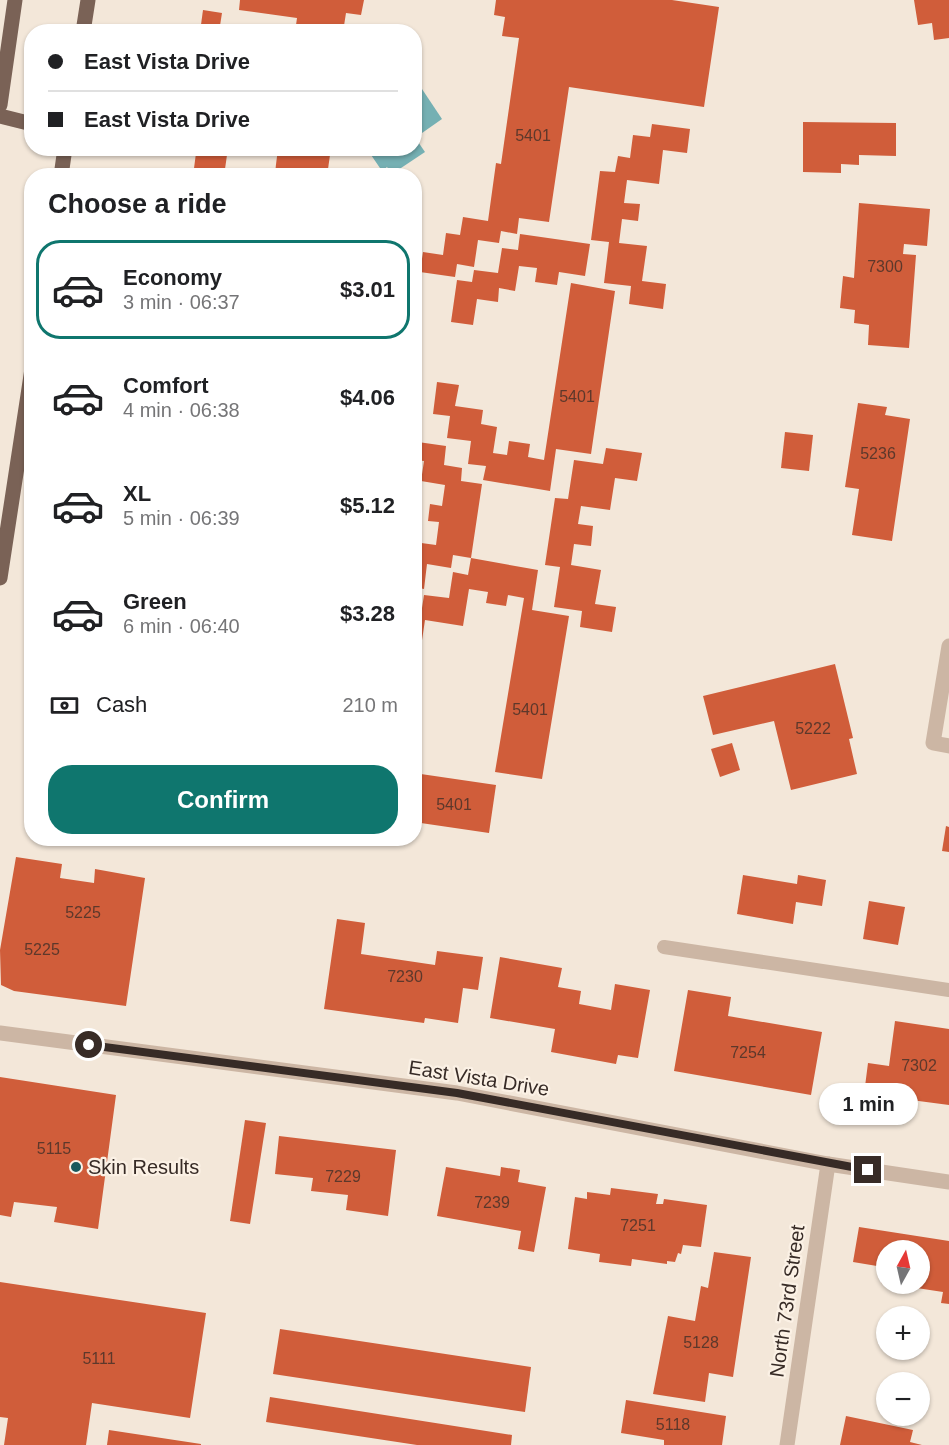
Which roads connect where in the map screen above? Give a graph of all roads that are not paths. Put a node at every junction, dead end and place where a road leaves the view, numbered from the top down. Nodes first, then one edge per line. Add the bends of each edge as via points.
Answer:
1 (15, 0) edge
2 (88, 0) edge
3 (84, 24) edge
4 (0, 105) edge
5 (0, 116) edge
6 (24, 122) edge
7 (24, 421) edge
8 (0, 578) edge
9 (949, 646) edge
10 (949, 746) edge
11 (664, 947) dead end
12 (949, 990) edge
13 (0, 1033) edge
14 (828, 1164) junction
15 (949, 1182) edge
16 (787, 1445) edge

1 - 4 main road
2 - 3 main road
5 - 6 main road
7 - 8 main road
9 - 10 street via 933,743
11 - 12 lane
13 - 14 street, East Vista Drive via 457,1093
14 - 15 street, East Vista Drive
14 - 16 street, North 73rd Street

